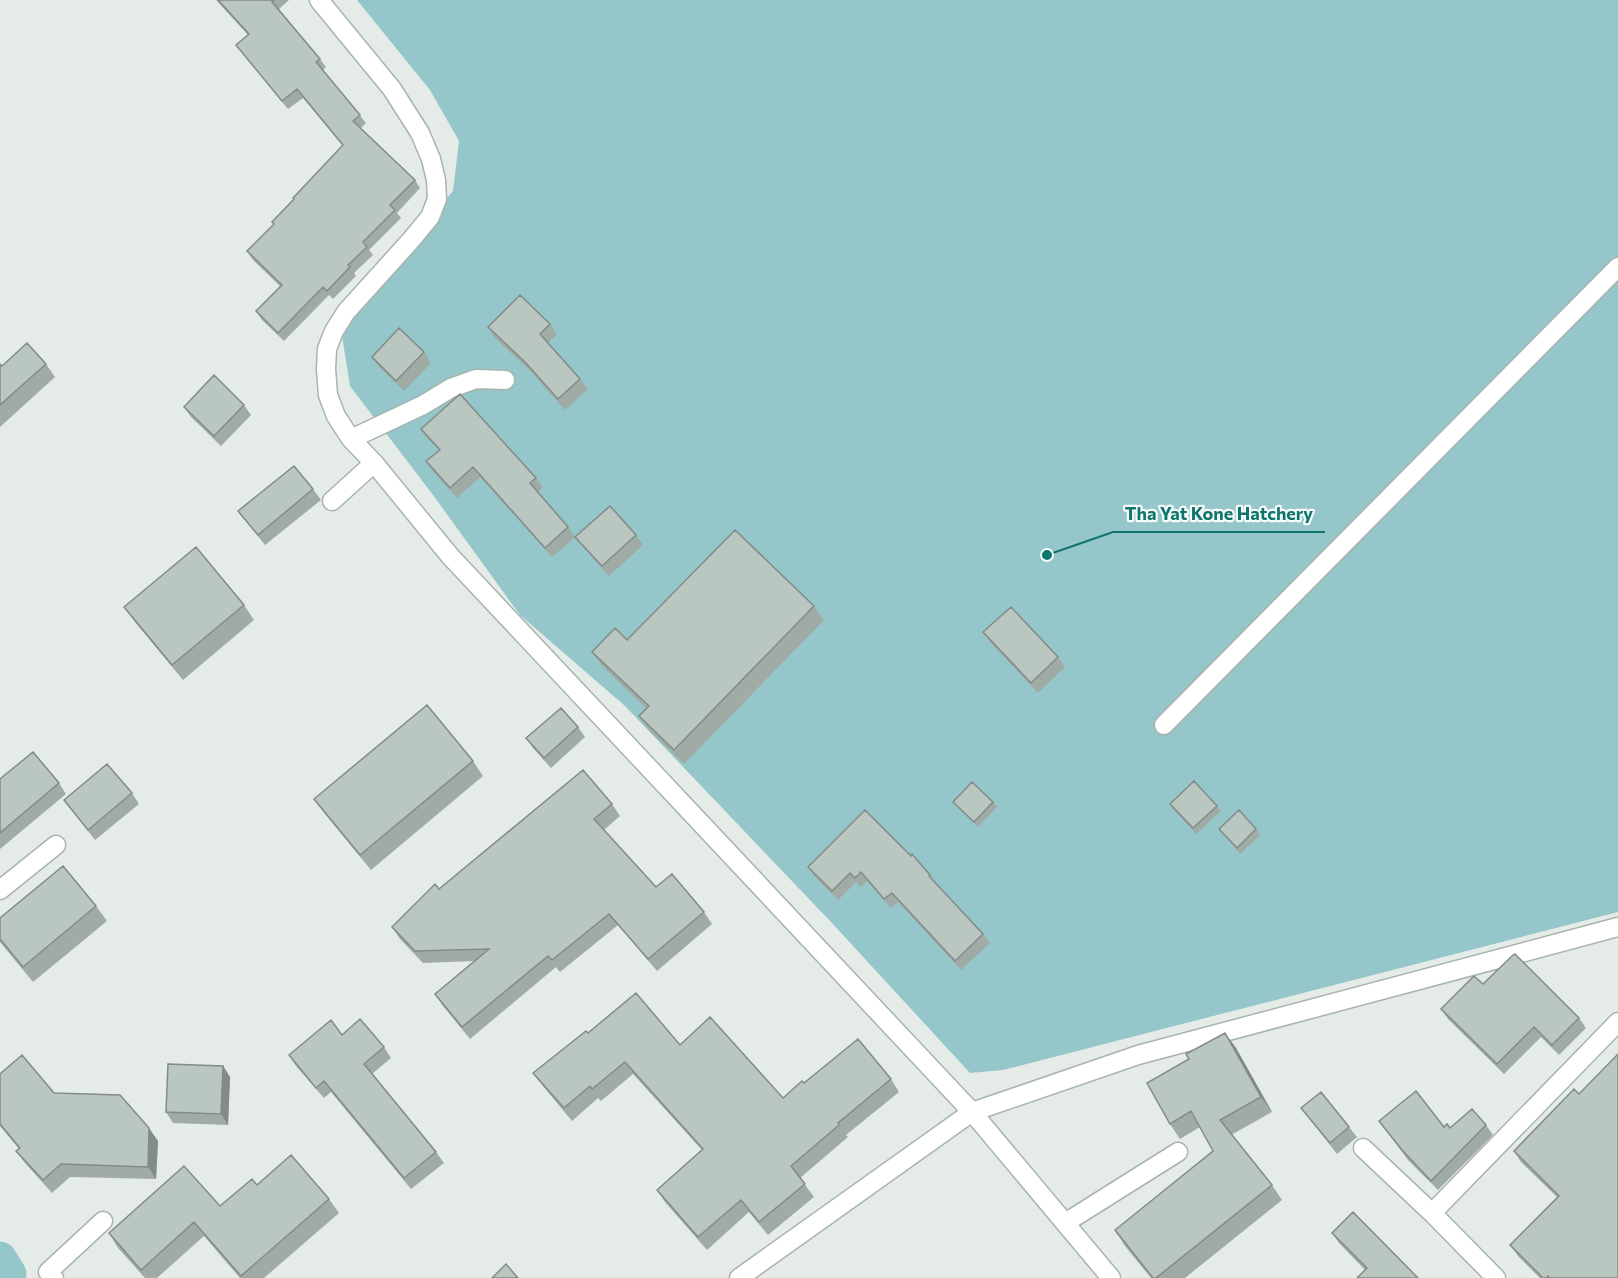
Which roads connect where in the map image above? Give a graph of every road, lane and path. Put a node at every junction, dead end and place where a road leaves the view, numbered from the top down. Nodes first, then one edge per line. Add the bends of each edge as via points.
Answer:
1 (320, 0) edge
2 (1618, 267) edge
3 (505, 380) dead end
4 (351, 439) junction
5 (374, 463) junction
6 (332, 501) dead end
7 (1164, 725) dead end
8 (56, 845) dead end
9 (0, 890) edge
10 (1618, 927) edge
11 (1618, 1022) edge
12 (972, 1112) junction
13 (1363, 1148) dead end
14 (1178, 1152) dead end
15 (1432, 1213) junction
16 (103, 1221) dead end
17 (1065, 1223) junction
18 (47, 1276) edge
19 (740, 1278) edge
20 (1111, 1278) edge
21 (1496, 1278) edge

1 - 4 street via 392,89 420,133 436,180 437,199 430,217 346,312 327,349 328,395
2 - 7 street
3 - 4 street via 476,379 451,388
4 - 5 street
5 - 6 street
5 - 12 street via 450,556
8 - 9 street
10 - 12 street via 1138,1055
11 - 15 street
12 - 17 street
12 - 19 street
13 - 15 street
14 - 17 street
15 - 21 street
16 - 18 street
17 - 20 street

